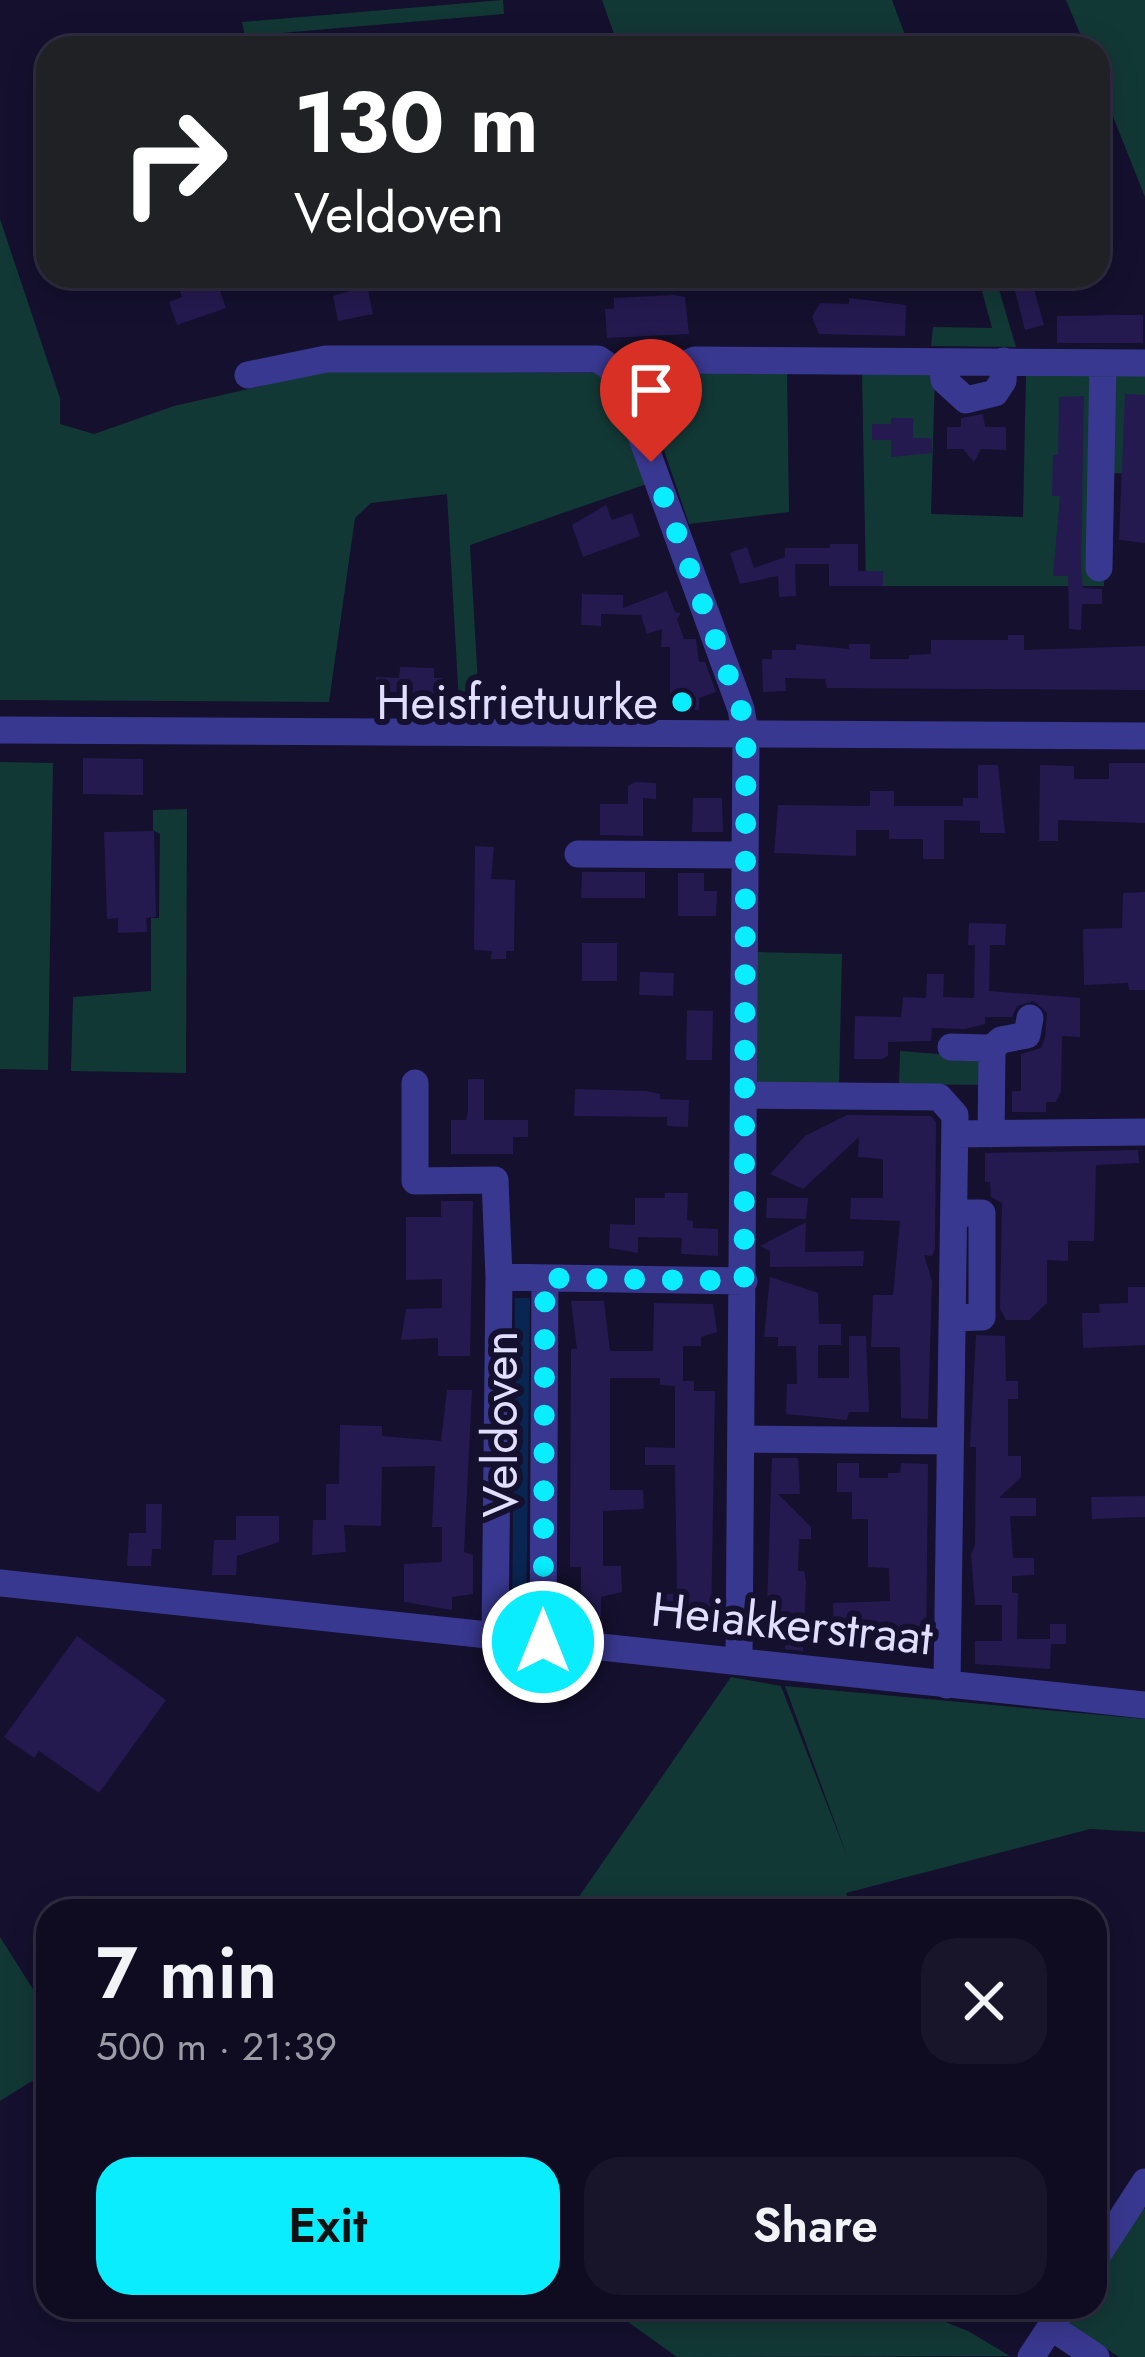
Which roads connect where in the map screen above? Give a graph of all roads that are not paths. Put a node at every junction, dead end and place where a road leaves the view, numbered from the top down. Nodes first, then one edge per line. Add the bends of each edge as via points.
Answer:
1 (1004, 361) junction
2 (943, 362) junction
3 (1102, 363) junction
4 (1145, 363) edge
5 (248, 375) dead end
6 (636, 385) junction
7 (1099, 568) dead end
8 (0, 730) edge
9 (1145, 736) edge
10 (746, 737) junction
11 (578, 854) dead end
12 (746, 855) junction
13 (1030, 1018) dead end
14 (951, 1047) dead end
15 (989, 1051) junction
16 (415, 1083) dead end
17 (744, 1095) junction
18 (1145, 1132) edge
19 (955, 1134) junction
20 (991, 1134) junction
21 (499, 1277) junction
22 (545, 1278) junction
23 (744, 1281) junction
24 (743, 1439) junction
25 (950, 1441) junction
26 (0, 1583) edge
27 (495, 1638) junction
28 (543, 1642) junction
29 (739, 1661) junction
30 (947, 1685) junction
31 (1145, 1706) edge
32 (1145, 2182) edge
33 (1107, 2241) edge
34 (1054, 2319) edge
35 (1063, 2319) edge
36 (1031, 2357) edge
37 (1096, 2357) edge

1 - 2 street
1 - 2 street via 995,393 966,400 944,380
1 - 3 street
2 - 6 street via 695,360
3 - 4 street
3 - 7 street
5 - 6 street via 326,359 598,359
6 - 10 street via 636,422
8 - 10 street
9 - 10 street
10 - 12 street
11 - 12 street
12 - 17 street
13 - 15 street via 1027,1035
14 - 15 street
15 - 20 street
16 - 21 street, Veldoven via 415,1181 495,1180
17 - 19 street via 939,1097 955,1115
17 - 23 street
18 - 20 street
19 - 20 street
19 - 25 street
21 - 22 street, Veldoven
21 - 27 street, Veldoven
22 - 23 street, Veldoven
22 - 28 street, Veldoven
23 - 24 street
24 - 25 street
24 - 29 street
25 - 30 street
26 - 27 street, Heiakkerstraat
27 - 28 street, Heiakkerstraat
28 - 29 street, Heiakkerstraat
29 - 30 street, Heiakkerstraat
30 - 31 street, Heiakkerstraat
32 - 33 street
34 - 36 street
35 - 37 street

